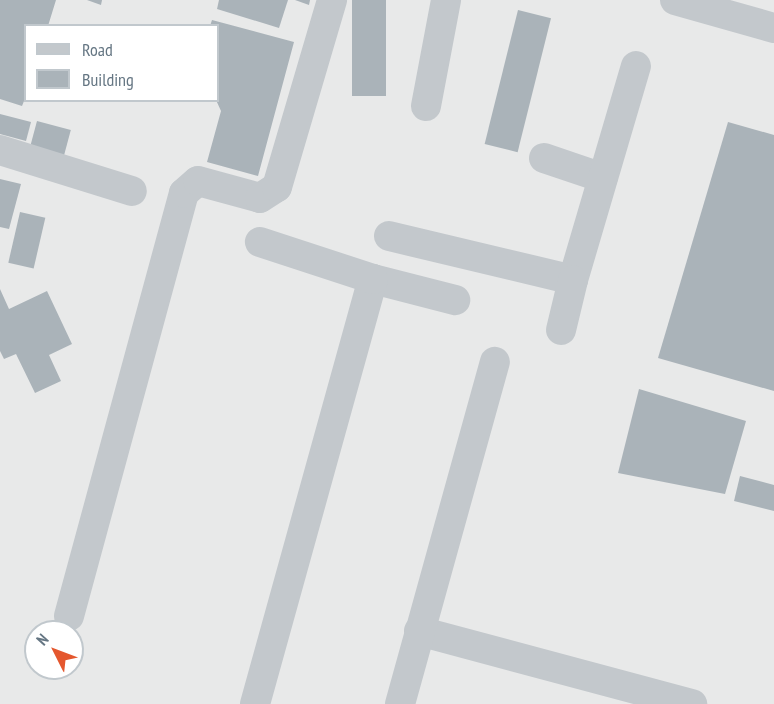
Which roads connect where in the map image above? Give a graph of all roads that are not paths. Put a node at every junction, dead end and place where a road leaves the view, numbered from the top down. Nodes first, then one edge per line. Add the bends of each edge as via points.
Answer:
1 (332, 0) edge
2 (446, 0) edge
3 (675, 0) edge
4 (774, 28) edge
5 (636, 66) dead end
6 (426, 106) dead end
7 (0, 150) edge
8 (544, 158) dead end
9 (603, 178) junction
10 (132, 191) dead end
11 (389, 236) dead end
12 (261, 242) dead end
13 (373, 279) junction
14 (573, 280) junction
15 (455, 300) dead end
16 (561, 330) dead end
17 (495, 362) dead end
18 (69, 616) dead end
19 (419, 631) junction
20 (255, 704) edge
21 (400, 704) edge
22 (693, 704) edge

1 - 18 lane via 278,187 260,198 198,181 184,193
2 - 6 lane
3 - 4 lane
5 - 9 lane
7 - 10 lane
8 - 9 lane
9 - 14 lane
11 - 14 lane
12 - 13 lane
13 - 15 lane
13 - 20 lane
14 - 16 lane
17 - 19 lane
19 - 21 lane
19 - 22 lane

